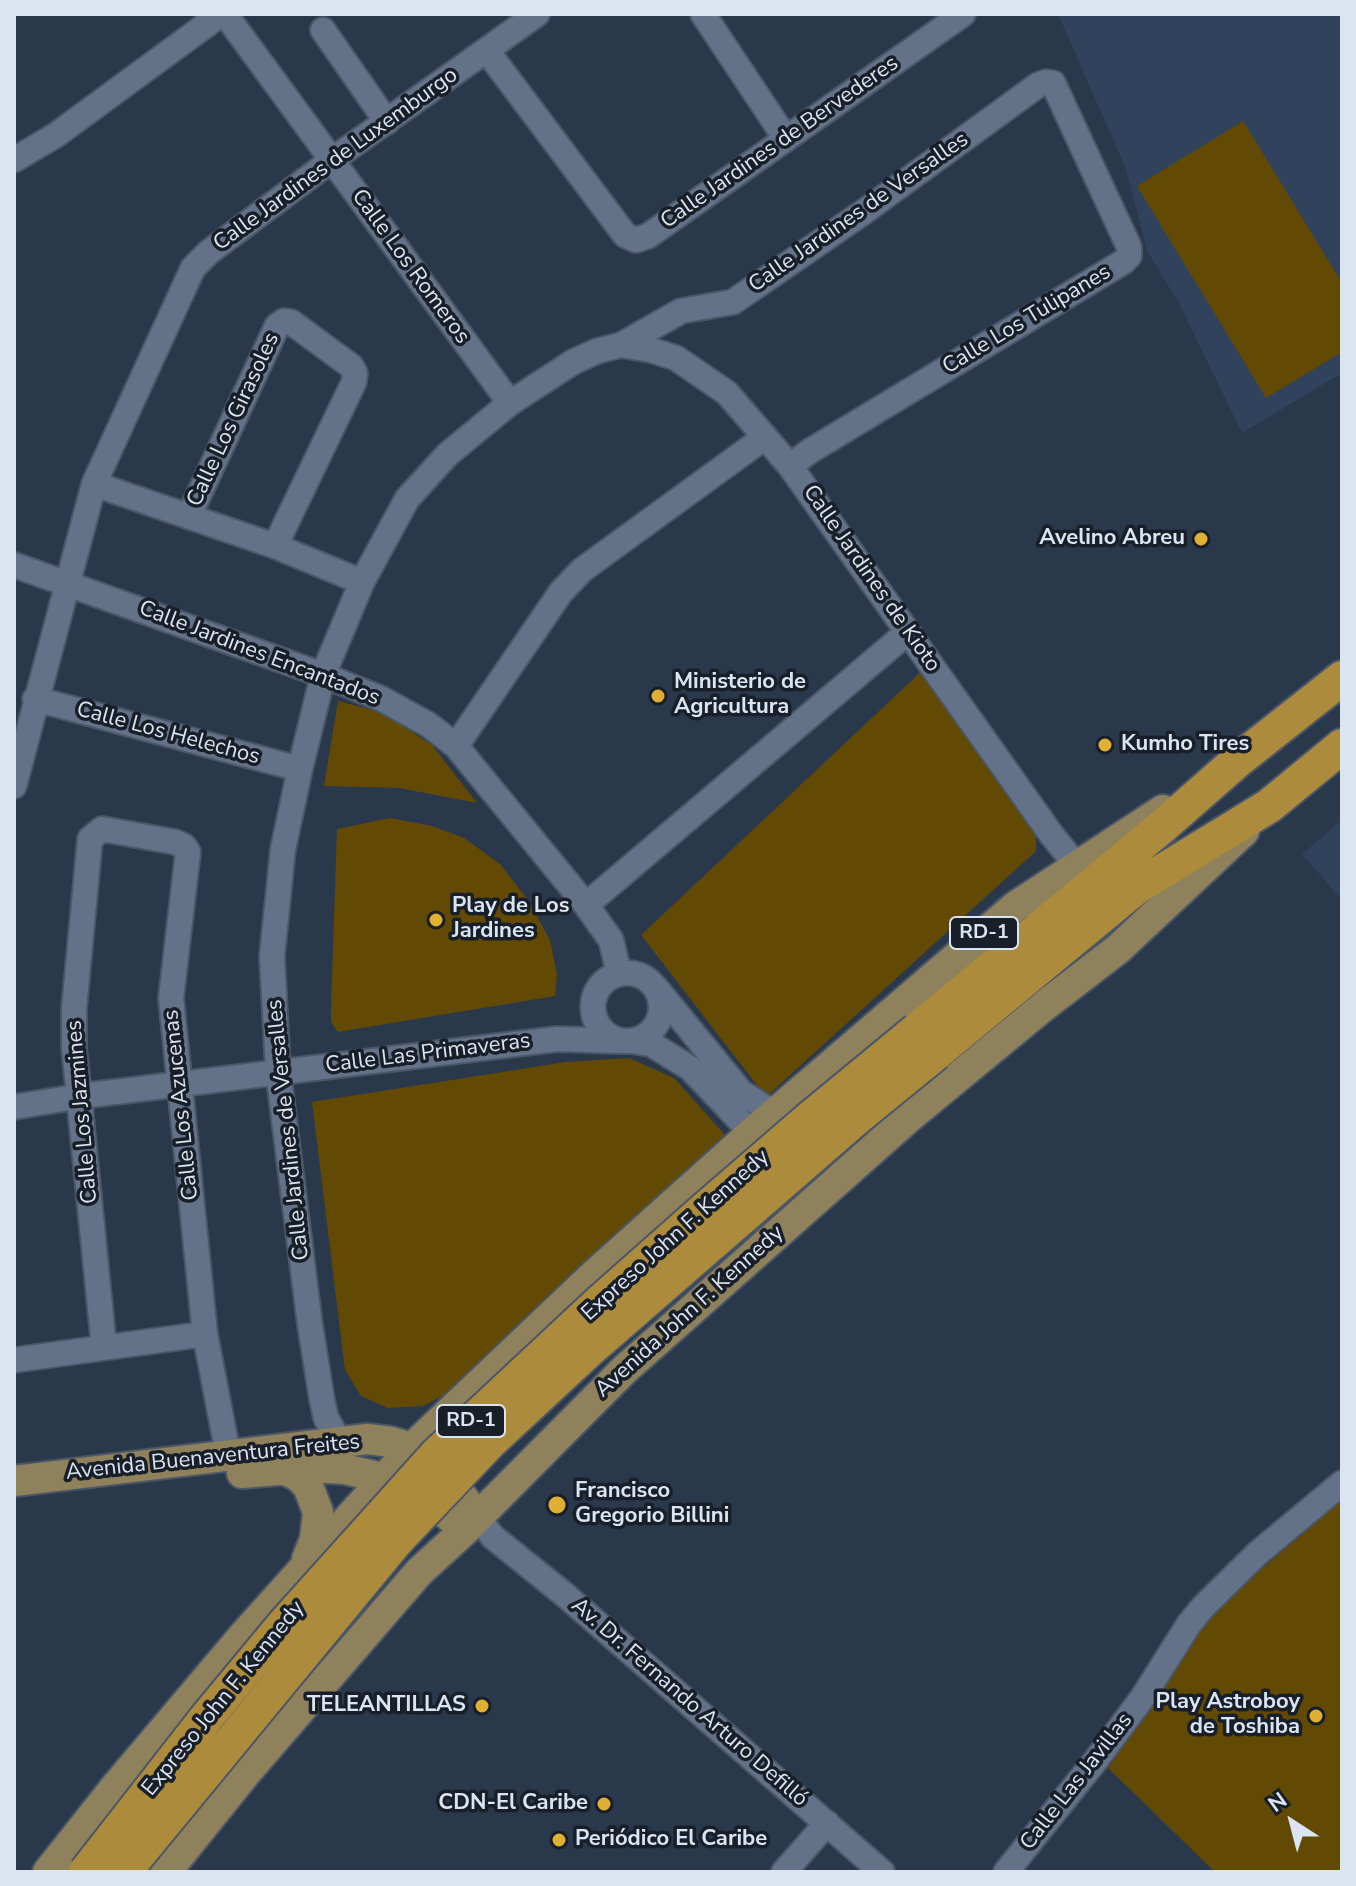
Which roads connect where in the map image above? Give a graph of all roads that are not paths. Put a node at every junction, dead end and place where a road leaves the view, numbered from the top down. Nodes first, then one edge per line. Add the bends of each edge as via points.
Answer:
1 (223, 14) edge
2 (537, 14) edge
3 (703, 14) edge
4 (963, 14) edge
5 (323, 30) dead end
6 (487, 51) junction
7 (1038, 85) joint
8 (387, 122) junction
9 (786, 139) junction
10 (14, 160) edge
11 (332, 160) junction
12 (621, 345) junction
13 (510, 403) junction
14 (765, 437) junction
15 (790, 466) junction
16 (94, 484) junction
17 (189, 516) junction
18 (275, 546) junction
19 (14, 565) edge
20 (362, 582) junction
21 (68, 583) junction
22 (908, 632) junction
23 (323, 675) junction
24 (1342, 678) edge
25 (35, 699) junction
26 (456, 746) junction
27 (1342, 746) edge
28 (1237, 761) junction
29 (300, 769) junction
30 (14, 786) edge
31 (1269, 806) junction
32 (97, 832) joint
33 (1077, 866) junction
34 (586, 905) junction
35 (619, 973) junction
36 (655, 986) junction
37 (592, 1002) junction
38 (557, 1039) junction
39 (625, 1041) junction
40 (927, 1041) junction
41 (278, 1071) junction
42 (182, 1083) junction
43 (81, 1096) junction
44 (14, 1107) edge
45 (763, 1124) junction
46 (205, 1334) junction
47 (104, 1347) junction
48 (14, 1360) edge
49 (454, 1408) junction
50 (353, 1440) junction
51 (412, 1448) junction
52 (228, 1454) junction
53 (529, 1462) junction
54 (281, 1468) junction
55 (385, 1479) junction
56 (14, 1481) edge
57 (1342, 1483) edge
58 (14, 1501) edge
59 (352, 1515) junction
60 (478, 1528) junction
61 (303, 1569) junction
62 (419, 1572) junction
63 (827, 1823) junction
64 (48, 1872) edge
65 (86, 1872) edge
66 (124, 1872) edge
67 (166, 1872) edge
68 (784, 1872) edge
69 (882, 1872) edge
70 (1006, 1872) edge

1 - 10 street
1 - 11 street, Calle Los Romeros
2 - 6 street, Calle Jardines de Luxemburgo
3 - 9 street
4 - 9 street, Calle Jardines de Bervederes
5 - 8 street
6 - 8 street, Calle Jardines de Luxemburgo
6 - 9 street, Calle Jardines de Bervederes via 625,235 636,240
7 - 12 street, Calle Jardines de Versalles via 733,302 681,311
7 - 15 street, Calle Los Tulipanes via 1053,83 1058,90 1129,256
8 - 11 street, Calle Jardines de Luxemburgo
11 - 13 street, Calle Los Romeros
11 - 16 street, Calle Jardines de Luxemburgo via 193,268
12 - 13 street, Calle Jardines de Versalles via 573,362
12 - 14 street, Calle Jardines de Kioto via 676,358 727,393
13 - 20 street, Calle Jardines de Versalles via 448,454 407,499
14 - 15 street, Calle Jardines de Kioto
14 - 26 street via 582,570 561,592
15 - 22 street, Calle Jardines de Kioto
16 - 17 street
16 - 21 street, Calle Jardines de Luxemburgo
17 - 18 street
17 - 18 street, Calle Los Girasoles via 277,326 291,322 355,373
18 - 20 street
19 - 21 street, Calle Jardines Encantados
20 - 23 street, Calle Jardines de Versalles
21 - 23 street, Calle Jardines Encantados
21 - 25 street, Calle Jardines de Luxemburgo
22 - 33 street, Calle Jardines de Kioto
22 - 34 street
23 - 26 street, Calle Jardines Encantados via 382,699
23 - 29 street, Calle Jardines de Versalles
24 - 28 highway, Expreso John F. Kennedy / RD-1
25 - 29 street, Calle Los Helechos
25 - 30 street, Calle Jardines de Luxemburgo
26 - 34 street, Calle Jardines Encantados
27 - 31 highway, Expreso John F. Kennedy / RD-1
28 - 33 main road, RD-1
28 - 40 highway, Expreso John F. Kennedy / RD-1
29 - 41 street, Calle Jardines de Versalles via 283,849 272,956
31 - 40 highway, Expreso John F. Kennedy / RD-1 via 1138,886
31 - 53 main road, Avenida John F. Kennedy / RD-1 via 1118,949 797,1214
32 - 42 street, Calle Los Azucenas via 175,842 188,852 171,998
32 - 43 street, Calle Los Jazmines via 90,839 74,1009
33 - 45 main road, RD-1 via 1016,906
34 - 35 street, Calle Jardines Encantados via 611,940
35 - 36 street via 639,974
35 - 37 street via 601,984
36 - 39 street via 660,997 658,1021 642,1038
36 - 45 street
37 - 38 street, Calle Las Primaveras
37 - 39 street via 596,1022 610,1037
38 - 39 street, Calle Las Primaveras
38 - 41 street, Calle Las Primaveras
39 - 45 street, Calle Las Primaveras via 651,1044
40 - 65 highway, Expreso John F. Kennedy / RD-1, bridge via 809,1119 436,1455 285,1623
40 - 66 highway, Expreso John F. Kennedy / RD-1, bridge via 860,1115 490,1442 397,1540
41 - 42 street, Calle Las Primaveras
41 - 50 street, Calle Jardines de Versalles via 322,1400 326,1418
42 - 43 street, Calle Las Primaveras
42 - 46 street, Calle Los Azucenas
43 - 44 street, Calle Las Primaveras
43 - 47 street, Calle Los Jazmines
45 - 49 main road, RD-1
46 - 47 street
46 - 52 street, Calle Los Azucenas
47 - 48 street
49 - 50 main road via 417,1426
49 - 51 main road, RD-1
49 - 53 main road via 448,1437 454,1457 463,1465 487,1474
50 - 51 main road, Avenida Buenaventura Freites
50 - 52 main road, Avenida Buenaventura Freites
51 - 55 main road, RD-1
51 - 60 main road, Avenida Buenaventura Freites via 439,1465
52 - 56 main road, Avenida Buenaventura Freites
53 - 60 main road, Avenida John F. Kennedy / RD-1
54 - 55 main road, Avenida Buenaventura Freites via 344,1469
54 - 58 main road, Avenida Buenaventura Freites
54 - 61 main road via 308,1486 318,1512
55 - 59 main road, RD-1
55 - 60 main road, Avenida Buenaventura Freites via 414,1485
57 - 70 street, Calle Las Javillas via 1204,1606 1143,1697
59 - 61 main road, RD-1
59 - 62 main road via 378,1512 404,1520 422,1546
60 - 62 main road, Avenida John F. Kennedy / RD-1
60 - 63 street, Av. Dr. Fernando Arturo Defilló via 565,1595
61 - 64 main road, RD-1
62 - 67 main road, Avenida John F. Kennedy / RD-1
63 - 68 street
63 - 69 street, Av. Dr. Fernando Arturo Defilló

